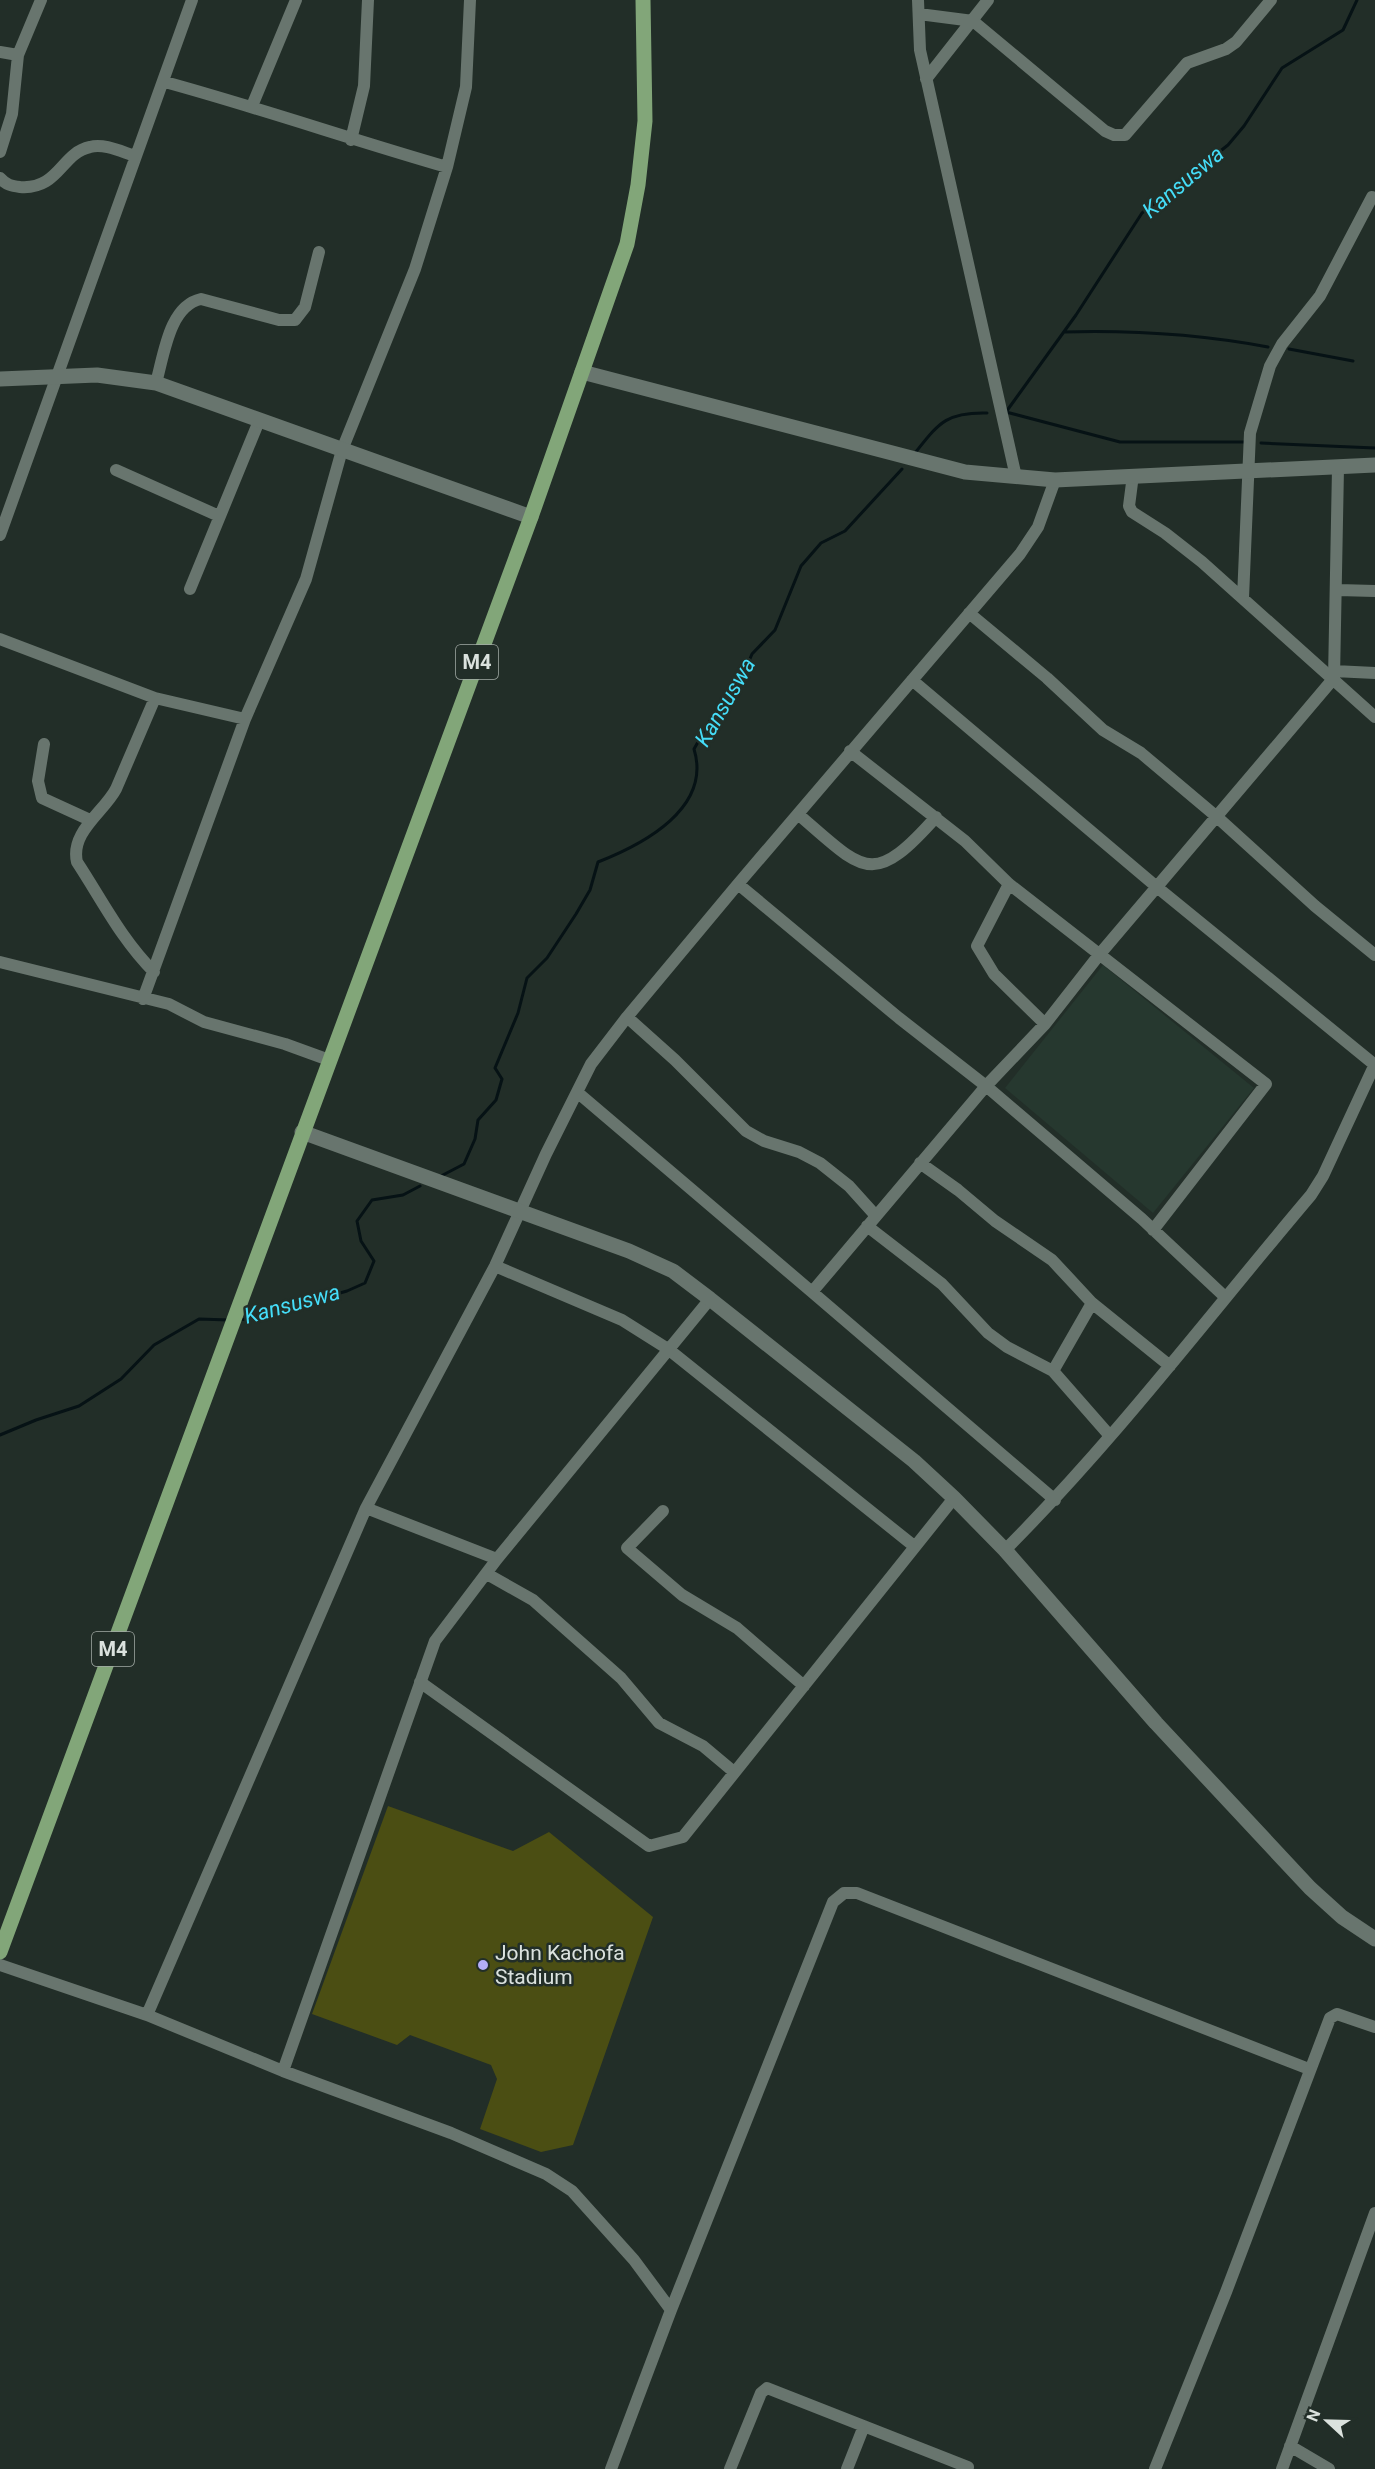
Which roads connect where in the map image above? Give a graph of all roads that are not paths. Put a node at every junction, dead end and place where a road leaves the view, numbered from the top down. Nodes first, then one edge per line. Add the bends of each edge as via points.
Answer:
1 (41, 0) edge
2 (192, 0) edge
3 (296, 0) edge
4 (368, 0) edge
5 (470, 0) edge
6 (643, 0) edge
7 (918, 0) edge
8 (988, 0) edge
9 (1270, 0) edge
10 (919, 14) junction
11 (973, 21) junction
12 (0, 52) edge
13 (18, 55) junction
14 (926, 79) junction
15 (165, 82) junction
16 (252, 106) junction
17 (351, 140) junction
18 (0, 152) edge
19 (135, 156) junction
20 (447, 167) junction
21 (0, 178) edge
22 (1374, 195) edge
23 (320, 252) dead end
24 (582, 372) junction
25 (56, 376) junction
26 (0, 379) edge
27 (156, 383) junction
28 (259, 421) junction
29 (342, 450) junction
30 (1375, 465) edge
31 (1338, 468) junction
32 (116, 470) dead end
33 (1249, 471) junction
34 (1133, 475) junction
35 (1016, 477) junction
36 (1055, 480) junction
37 (219, 516) junction
38 (531, 517) junction
39 (0, 535) edge
40 (190, 589) dead end
41 (1338, 590) junction
42 (1375, 591) edge
43 (1243, 598) junction
44 (969, 613) junction
45 (0, 639) edge
46 (1375, 674) edge
47 (1334, 675) junction
48 (912, 680) junction
49 (155, 698) junction
50 (1375, 717) edge
51 (245, 719) junction
52 (44, 744) dead end
53 (850, 751) junction
54 (799, 815) junction
55 (936, 817) junction
56 (1217, 817) junction
57 (90, 820) junction
58 (738, 884) junction
59 (1010, 884) junction
60 (1158, 888) junction
61 (1375, 955) edge
62 (1099, 956) junction
63 (0, 962) edge
64 (154, 972) junction
65 (143, 999) junction
66 (627, 1017) junction
67 (1045, 1024) junction
68 (329, 1060) junction
69 (1375, 1064) edge
70 (986, 1086) junction
71 (577, 1092) junction
72 (302, 1132) junction
73 (920, 1163) junction
74 (519, 1212) junction
75 (876, 1216) junction
76 (867, 1226) junction
77 (1153, 1230) junction
78 (495, 1266) junction
79 (812, 1292) junction
80 (1224, 1296) junction
81 (710, 1299) junction
82 (1092, 1303) junction
83 (668, 1349) junction
84 (1170, 1366) junction
85 (1053, 1371) junction
86 (1110, 1436) junction
87 (954, 1498) junction
88 (1055, 1500) junction
89 (366, 1508) junction
90 (663, 1511) dead end
91 (914, 1546) junction
92 (1005, 1550) junction
93 (497, 1559) junction
94 (487, 1574) junction
95 (420, 1682) junction
96 (804, 1686) junction
97 (734, 1772) junction
98 (1375, 1939) edge
99 (0, 1952) edge
100 (0, 1965) edge
101 (147, 2015) junction
102 (1375, 2027) edge
103 (1309, 2069) junction
104 (283, 2071) junction
105 (1375, 2213) edge
106 (671, 2310) junction
107 (864, 2426) junction
108 (1290, 2446) junction
109 (969, 2468) edge
110 (611, 2469) edge
111 (730, 2469) edge
112 (847, 2469) edge
113 (1155, 2469) edge
114 (1282, 2469) edge
115 (1329, 2469) edge

1 - 13 street
2 - 15 street
3 - 16 street
4 - 17 street via 364,86
5 - 20 street via 466,87
6 - 24 main road, M4 via 645,121 638,185 627,244
7 - 10 street
8 - 11 street
9 - 11 street via 1236,42 1187,63 1125,135 1106,130
10 - 11 street
10 - 14 street
11 - 14 street
12 - 13 street
13 - 18 street via 12,114
14 - 35 street
15 - 16 street
15 - 19 street
16 - 17 street
17 - 20 street
19 - 21 street via 89,147 39,186 10,186
19 - 25 street
20 - 29 street via 415,269
22 - 33 street via 1320,296 1282,344 1270,366 1250,433
23 - 27 street via 305,307 295,320 279,320 201,299 191,301 175,323
24 - 35 street via 934,465
24 - 38 main road, M4
25 - 26 street
25 - 27 street via 97,375
25 - 39 street
27 - 28 street
28 - 29 street
28 - 37 street
29 - 38 street
29 - 51 street via 306,579
30 - 31 street
31 - 33 street
31 - 41 street
32 - 37 street
33 - 34 street
33 - 43 street
34 - 36 street
34 - 43 street via 1130,510 1184,547
35 - 36 street
36 - 44 street via 1038,527
37 - 40 street
38 - 68 main road, M4
41 - 42 street
41 - 47 street
43 - 47 street
44 - 48 street
44 - 56 street via 1103,730 1141,753
45 - 49 street
46 - 47 street
47 - 50 street
47 - 56 street
48 - 53 street
48 - 60 street
49 - 51 street
49 - 57 street via 110,800
51 - 64 street
52 - 57 street via 38,782 42,798
53 - 54 street
53 - 55 street
54 - 55 street via 850,858 875,866 891,861 910,846
54 - 58 street
55 - 59 street
56 - 60 street
56 - 61 street
57 - 64 street via 75,854 76,862 129,945
58 - 66 street
58 - 70 street
59 - 62 street
59 - 67 street via 977,946 994,974
60 - 62 street
60 - 69 street
62 - 67 street
62 - 77 street via 1266,1084
63 - 65 street
64 - 65 street
65 - 68 street via 169,1004 204,1022
66 - 71 street via 597,1054
66 - 75 street via 746,1131 820,1163 843,1180
67 - 70 street
68 - 72 main road, M4
69 - 80 street via 1323,1176
70 - 73 street
70 - 77 street
71 - 74 street
71 - 79 street
72 - 74 street
72 - 99 main road, M4
73 - 75 street
73 - 82 street via 1052,1260
74 - 78 street
74 - 81 street via 652,1261
75 - 76 street
76 - 79 street
76 - 85 street via 942,1284 988,1334
77 - 80 street
78 - 83 street via 622,1320
78 - 89 street
79 - 88 street
80 - 84 street
81 - 83 street
81 - 87 street via 914,1461
82 - 84 street
82 - 85 street
83 - 91 street
83 - 93 street
84 - 86 street
85 - 86 street
86 - 88 street
87 - 91 street
87 - 92 street
88 - 92 street
89 - 93 street
89 - 101 street
90 - 96 street via 627,1548 682,1595 737,1628
91 - 96 street
92 - 98 street via 1156,1723 1310,1888 1342,1917
93 - 94 street
94 - 95 street via 435,1641
94 - 97 street via 533,1600 621,1678 660,1722 703,1746
95 - 97 street via 649,1846 683,1837
95 - 104 street
96 - 97 street
100 - 101 street
101 - 104 street
102 - 103 street via 1333,2015
103 - 106 street via 857,1893 844,1893 833,1902
103 - 113 street
104 - 106 street via 451,2133 560,2181 634,2260
105 - 108 street
106 - 110 street
107 - 109 street
107 - 111 street via 763,2389
107 - 112 street
108 - 114 street
108 - 115 street

